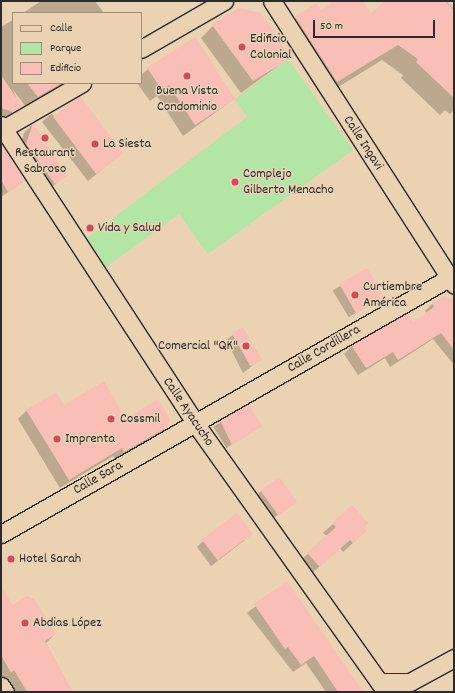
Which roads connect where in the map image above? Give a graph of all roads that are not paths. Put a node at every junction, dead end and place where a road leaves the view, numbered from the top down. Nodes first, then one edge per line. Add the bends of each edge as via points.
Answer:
1 (224, 1) edge
2 (272, 1) edge
3 (142, 48) edge
4 (80, 84) edge
5 (2, 128) edge
6 (452, 279) edge
7 (195, 423) junction
8 (1, 534) edge
9 (454, 658) edge
10 (1, 686) edge
11 (382, 687) edge
12 (4, 692) edge

1 - 3 street
2 - 6 street, Calle Ingavi
4 - 5 street
5 - 7 street, Calle Ayacucho
6 - 7 street, Calle Cordillera
7 - 8 street, Calle Sara
7 - 11 street, Calle Ayacucho
9 - 11 street via 410,682
10 - 12 street

